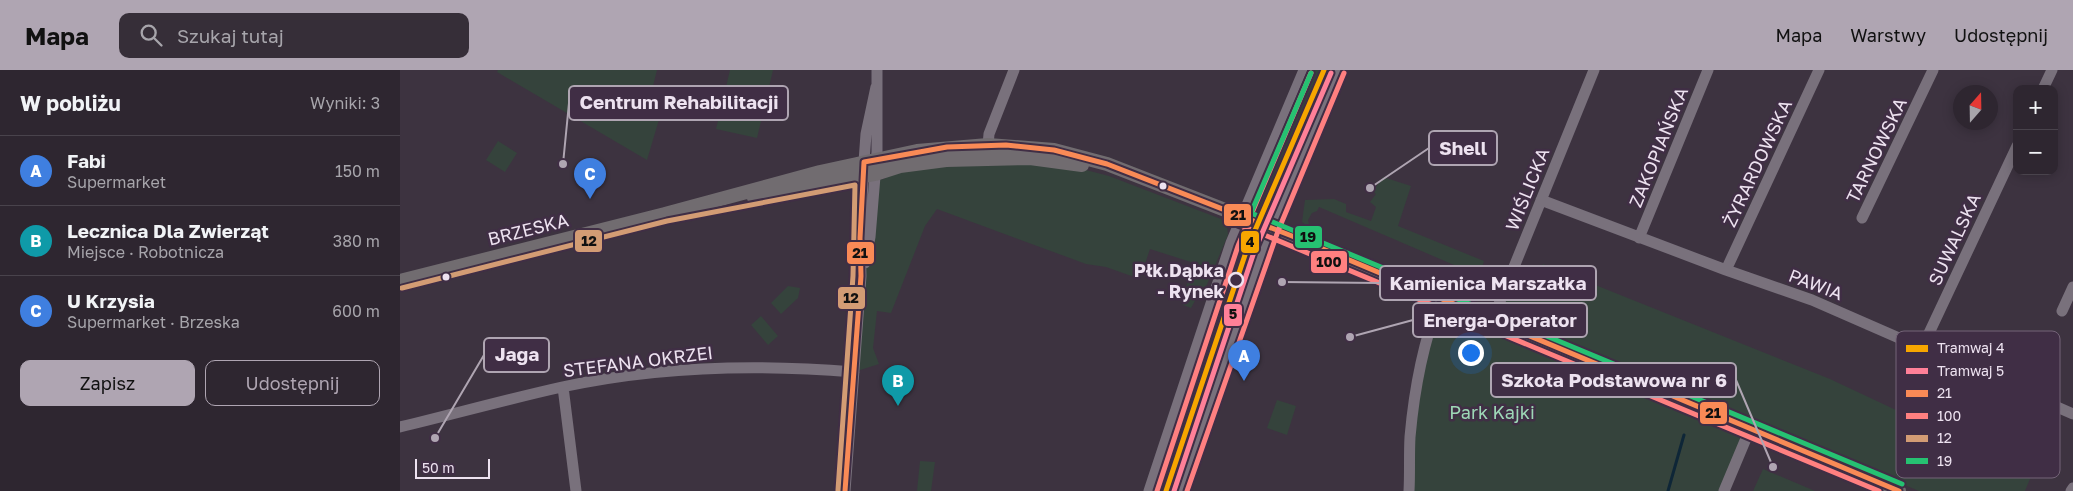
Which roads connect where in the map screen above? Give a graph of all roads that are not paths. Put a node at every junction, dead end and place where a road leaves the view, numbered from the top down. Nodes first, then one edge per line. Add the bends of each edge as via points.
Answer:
1 (877, 70) edge
2 (1014, 70) edge
3 (1304, 70) edge
4 (1337, 70) edge
5 (1594, 70) edge
6 (1708, 70) edge
7 (1819, 70) edge
8 (1933, 70) edge
9 (2052, 70) edge
10 (2046, 85) edge
11 (988, 145) junction
12 (2013, 155) edge
13 (870, 168) junction
14 (1139, 176) junction
15 (1542, 200) junction
16 (1241, 216) junction
17 (1862, 218) dead end
18 (1270, 228) junction
19 (1640, 238) junction
20 (1726, 270) junction
21 (400, 280) edge
22 (2073, 287) edge
23 (1440, 299) junction
24 (2062, 311) dead end
25 (1492, 321) junction
26 (1930, 331) edge
27 (1896, 337) edge
28 (854, 372) junction
29 (563, 387) junction
30 (2060, 408) edge
31 (2073, 414) edge
32 (400, 427) edge
33 (1750, 429) junction
34 (576, 491) edge
35 (845, 491) edge
36 (1149, 491) edge
37 (1179, 491) edge
38 (1409, 491) edge
39 (1724, 491) edge
40 (1899, 491) edge

1 - 13 street via 866,134
2 - 11 street via 989,134
3 - 16 street
4 - 18 street
5 - 15 street, WIŚLICKA
6 - 19 street, ZAKOPIAŃSKA
7 - 20 street, ŻYRARDOWSKA
8 - 17 street, TARNOWSKA
9 - 10 street
11 - 13 main road via 947,146
11 - 14 main road via 1054,150
12 - 26 street, SUWALSKA
13 - 14 main road via 1012,157 1056,161
13 - 21 main road, BRZESKA via 665,214
13 - 28 street via 860,238 862,276
14 - 16 main road
15 - 19 street, PAWIA
15 - 25 street, WIŚLICKA
16 - 18 main road
16 - 36 street
18 - 23 main road
18 - 37 street
19 - 20 street, PAWIA
20 - 27 street, PAWIA via 1812,300
22 - 24 street
23 - 25 main road
23 - 38 street via 1417,382 1410,440
25 - 33 main road
28 - 29 street, STEFANA OKRZEI via 710,368 636,375
28 - 35 street
29 - 32 street, STEFANA OKRZEI
29 - 34 street
30 - 31 street, PAWIA
33 - 39 street
33 - 40 main road

